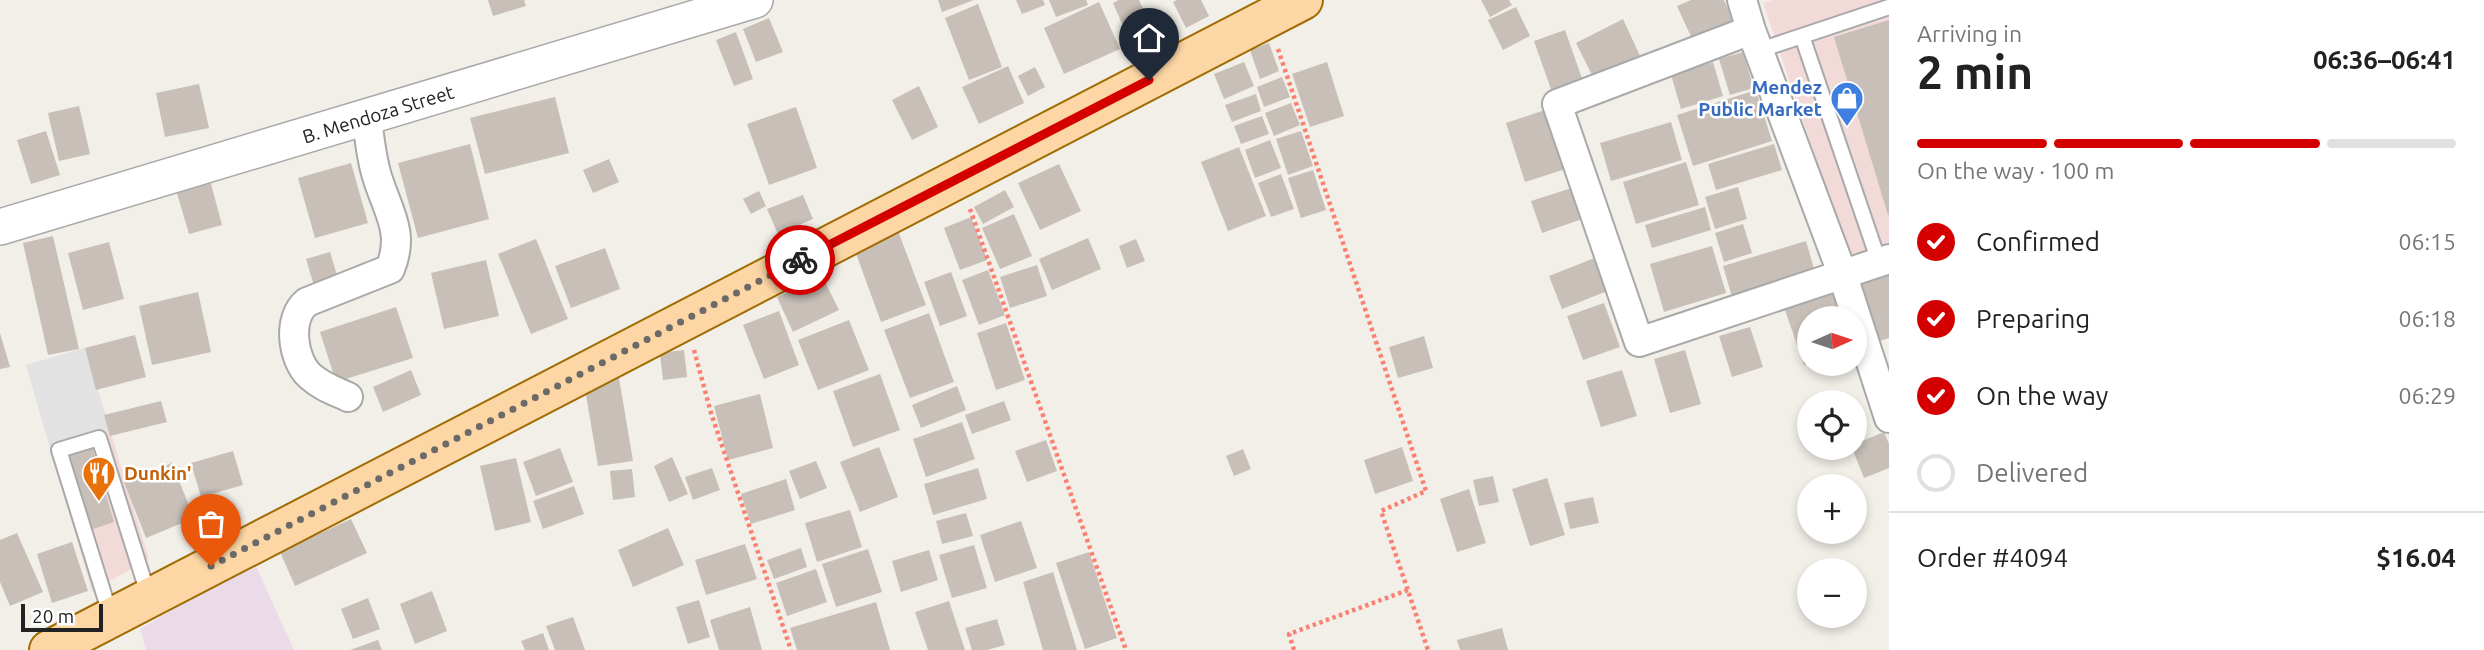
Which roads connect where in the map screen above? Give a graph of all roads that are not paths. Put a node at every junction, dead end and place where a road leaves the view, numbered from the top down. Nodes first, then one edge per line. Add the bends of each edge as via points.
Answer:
1 (755, 0) edge
2 (1303, 0) edge
3 (1747, 1) edge
4 (1889, 7) edge
5 (1802, 36) junction
6 (1756, 40) junction
7 (367, 118) junction
8 (0, 227) edge
9 (1884, 261) edge
10 (1842, 273) junction
11 (348, 397) dead end
12 (1889, 418) edge
13 (150, 598) junction
14 (111, 618) junction
15 (49, 650) edge

1 - 7 street, B. Mendoza Street
2 - 13 main road
3 - 6 street
4 - 5 lane
5 - 6 lane
5 - 9 lane
6 - 10 street
6 - 10 street via 1556,104 1639,342
7 - 8 street, B. Mendoza Street
7 - 11 street via 376,173 396,230 398,251 390,269 307,302 294,322 296,349 307,373
9 - 10 street
10 - 12 street
13 - 14 main road
13 - 14 lane via 99,438 59,450
14 - 15 main road

